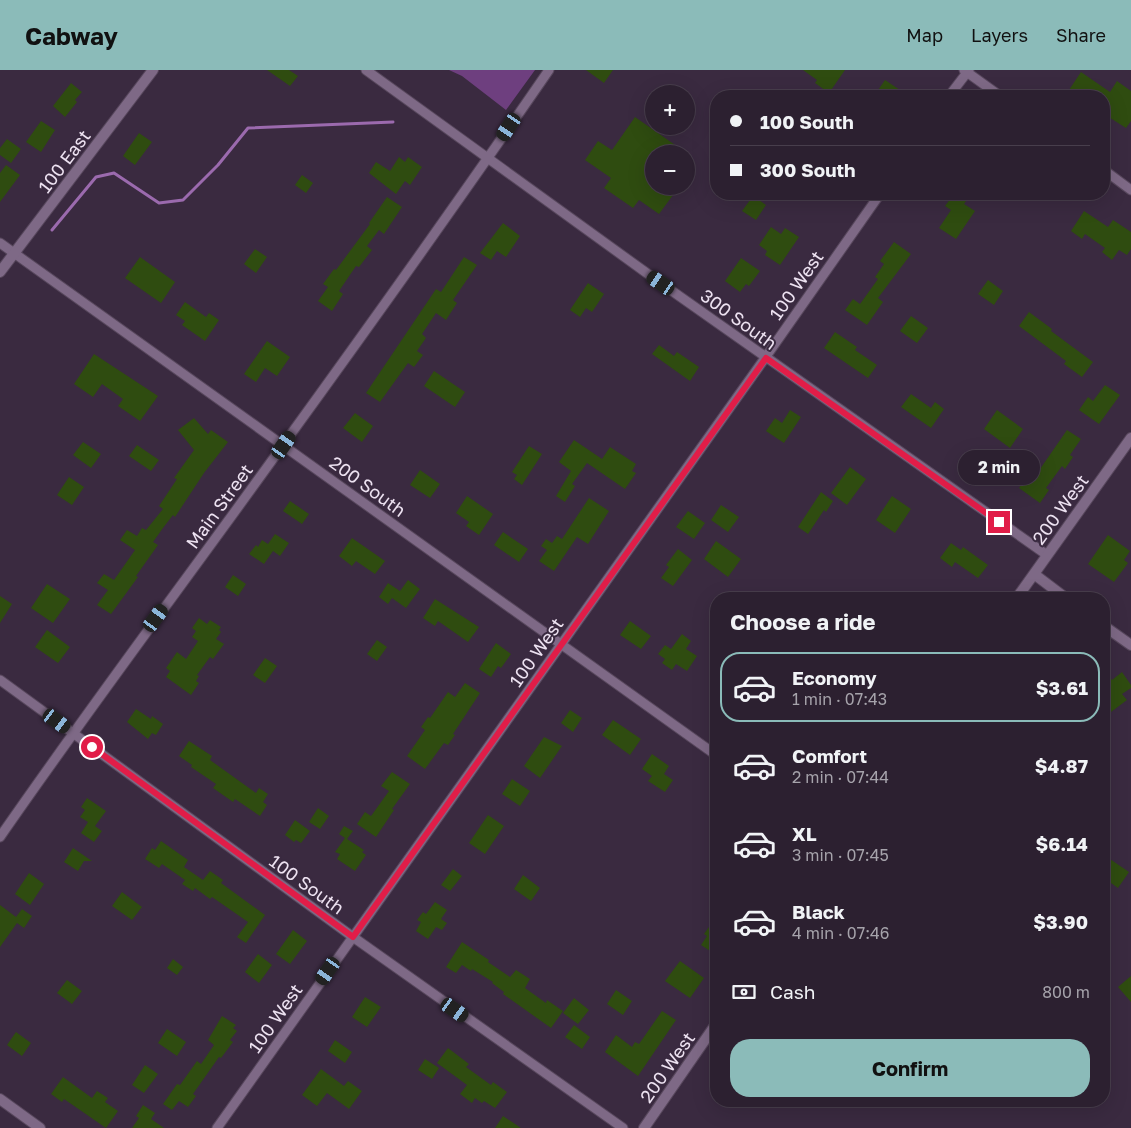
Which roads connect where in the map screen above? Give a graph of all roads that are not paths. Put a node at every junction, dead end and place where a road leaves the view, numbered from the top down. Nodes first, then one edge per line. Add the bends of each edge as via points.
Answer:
1 (153, 70) edge
2 (366, 70) edge
3 (549, 70) edge
4 (966, 71) edge
5 (953, 90) edge
6 (992, 90) edge
7 (487, 159) junction
8 (1110, 174) edge
9 (1131, 190) edge
10 (876, 200) edge
11 (0, 243) edge
12 (14, 253) junction
13 (0, 272) edge
14 (766, 358) junction
15 (1131, 438) edge
16 (284, 445) junction
17 (1047, 555) junction
18 (1034, 574) junction
19 (1021, 592) edge
20 (1058, 592) edge
21 (1110, 630) edge
22 (561, 645) junction
23 (1131, 646) edge
24 (0, 680) edge
25 (72, 733) junction
26 (710, 751) edge
27 (0, 837) edge
28 (353, 937) junction
29 (710, 1033) edge
30 (0, 1099) edge
31 (40, 1128) edge
32 (217, 1128) edge
33 (623, 1128) edge
34 (644, 1128) edge

1 - 12 street, 100 East
2 - 7 street, 300 South
3 - 7 street, Main Street
4 - 5 street
4 - 6 street
7 - 14 street, 300 South
7 - 16 street, Main Street
8 - 9 street
10 - 14 street, 100 West
11 - 12 street, 200 South
12 - 13 street, 100 East
12 - 16 street, 200 South
14 - 17 street, 300 South
14 - 22 street, 100 West
15 - 17 street, 200 West
16 - 22 street, 200 South
16 - 25 street, Main Street
17 - 18 street, 200 West
18 - 19 street, 200 West
18 - 20 street
21 - 23 street
22 - 26 street, 200 South
22 - 28 street, 100 West
24 - 25 street, 100 South
25 - 27 street, Main Street
25 - 28 street, 100 South
28 - 32 street, 100 West
28 - 33 street, 100 South
29 - 34 street, 200 West
30 - 31 street

